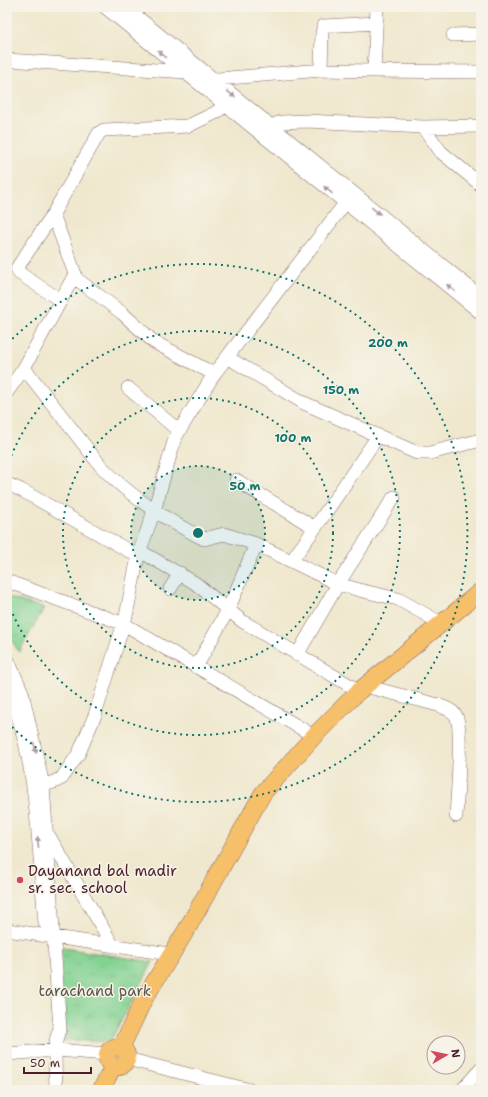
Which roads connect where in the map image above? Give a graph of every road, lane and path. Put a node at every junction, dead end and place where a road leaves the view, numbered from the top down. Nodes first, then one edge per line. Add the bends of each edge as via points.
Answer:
1 (105, 7) edge
2 (125, 7) edge
3 (377, 7) edge
4 (376, 23) junction
5 (481, 34) edge
6 (453, 36) dead end
7 (7, 60) edge
8 (321, 70) junction
9 (374, 70) junction
10 (185, 72) junction
11 (481, 72) edge
12 (203, 77) junction
13 (226, 105) junction
14 (481, 126) edge
15 (423, 127) junction
16 (268, 133) junction
17 (481, 185) edge
18 (353, 193) junction
19 (345, 204) junction
20 (54, 214) junction
21 (74, 277) junction
22 (481, 297) edge
23 (60, 300) junction
24 (481, 313) edge
25 (227, 357) junction
26 (24, 368) junction
27 (214, 374) junction
28 (128, 388) dead end
29 (7, 392) edge
30 (179, 431) junction
31 (378, 436) junction
32 (481, 440) edge
33 (236, 480) dead end
34 (7, 484) edge
35 (394, 497) dead end
36 (154, 511) junction
37 (315, 528) junction
38 (256, 544) junction
39 (139, 553) junction
40 (292, 560) junction
41 (180, 573) junction
42 (7, 581) edge
43 (338, 584) junction
44 (170, 589) dead end
45 (481, 591) edge
46 (228, 610) junction
47 (124, 624) junction
48 (441, 624) junction
49 (297, 655) junction
50 (7, 658) edge
51 (196, 667) junction
52 (7, 685) edge
53 (362, 688) junction
54 (314, 736) junction
55 (38, 786) junction
56 (456, 816) dead end
57 (48, 834) junction
58 (46, 879) junction
59 (7, 930) edge
60 (50, 937) junction
61 (113, 946) junction
62 (170, 954) junction
63 (56, 1050) junction
64 (7, 1054) edge
65 (117, 1057) junction
66 (481, 1069) edge
67 (56, 1090) edge
68 (101, 1090) edge
69 (250, 1090) edge
70 (462, 1090) edge

10 -> 1 street
2 - 12 street
3 - 4 street
4 - 8 street via 324,26
4 - 9 street
5 - 6 street
7 - 10 street
8 - 9 street
8 - 12 street
9 - 11 street
10 - 12 street
12 - 13 street
12 -> 16 street
13 - 16 street
13 - 20 street via 216,114 188,126 104,130 99,133
14 - 15 street
15 - 16 street via 307,121 282,122 276,124
15 - 17 street via 441,152
16 - 18 street
19 -> 16 street
18 - 19 street
18 -> 22 street
24 -> 19 street
19 - 25 street
20 - 21 street via 73,264
20 - 23 street via 17,268 19,273
21 - 23 street
21 - 27 street via 122,313 154,342
23 - 26 street
25 - 27 street
25 - 31 street via 304,404
26 - 29 street
26 - 36 street via 100,465 112,478
27 - 30 street
28 - 30 street
30 - 36 street
31 - 32 street via 420,454
31 - 37 street
33 - 37 street
34 - 39 street
35 - 43 street
36 - 38 street via 204,539 224,534
36 - 39 street
37 - 40 street
38 - 40 street
38 - 46 street
39 - 41 street
39 - 47 street
40 - 43 street
41 - 44 street
41 - 46 street via 208,592
42 - 47 street
43 - 48 street via 398,599
43 - 49 street
45 - 48 main road
46 - 49 street
46 - 51 street
47 - 51 street
47 - 55 street via 95,716 79,753 62,778
48 - 53 main road
49 - 53 street
50 -> 55 street via 22,692
51 - 54 street
52 - 55 street via 18,712
53 - 54 main road
53 - 56 street via 438,706 455,714 458,720 459,781
54 - 62 main road via 256,802
55 - 57 street
58 -> 55 street
57 - 58 street
57 - 61 street
58 - 60 street
59 - 60 street
60 - 61 street
60 - 63 street
61 - 62 street
62 - 65 main road via 144,999
63 - 64 street
63 - 65 street
63 - 67 street
65 - 68 main road
65 - 69 street
66 - 70 street

